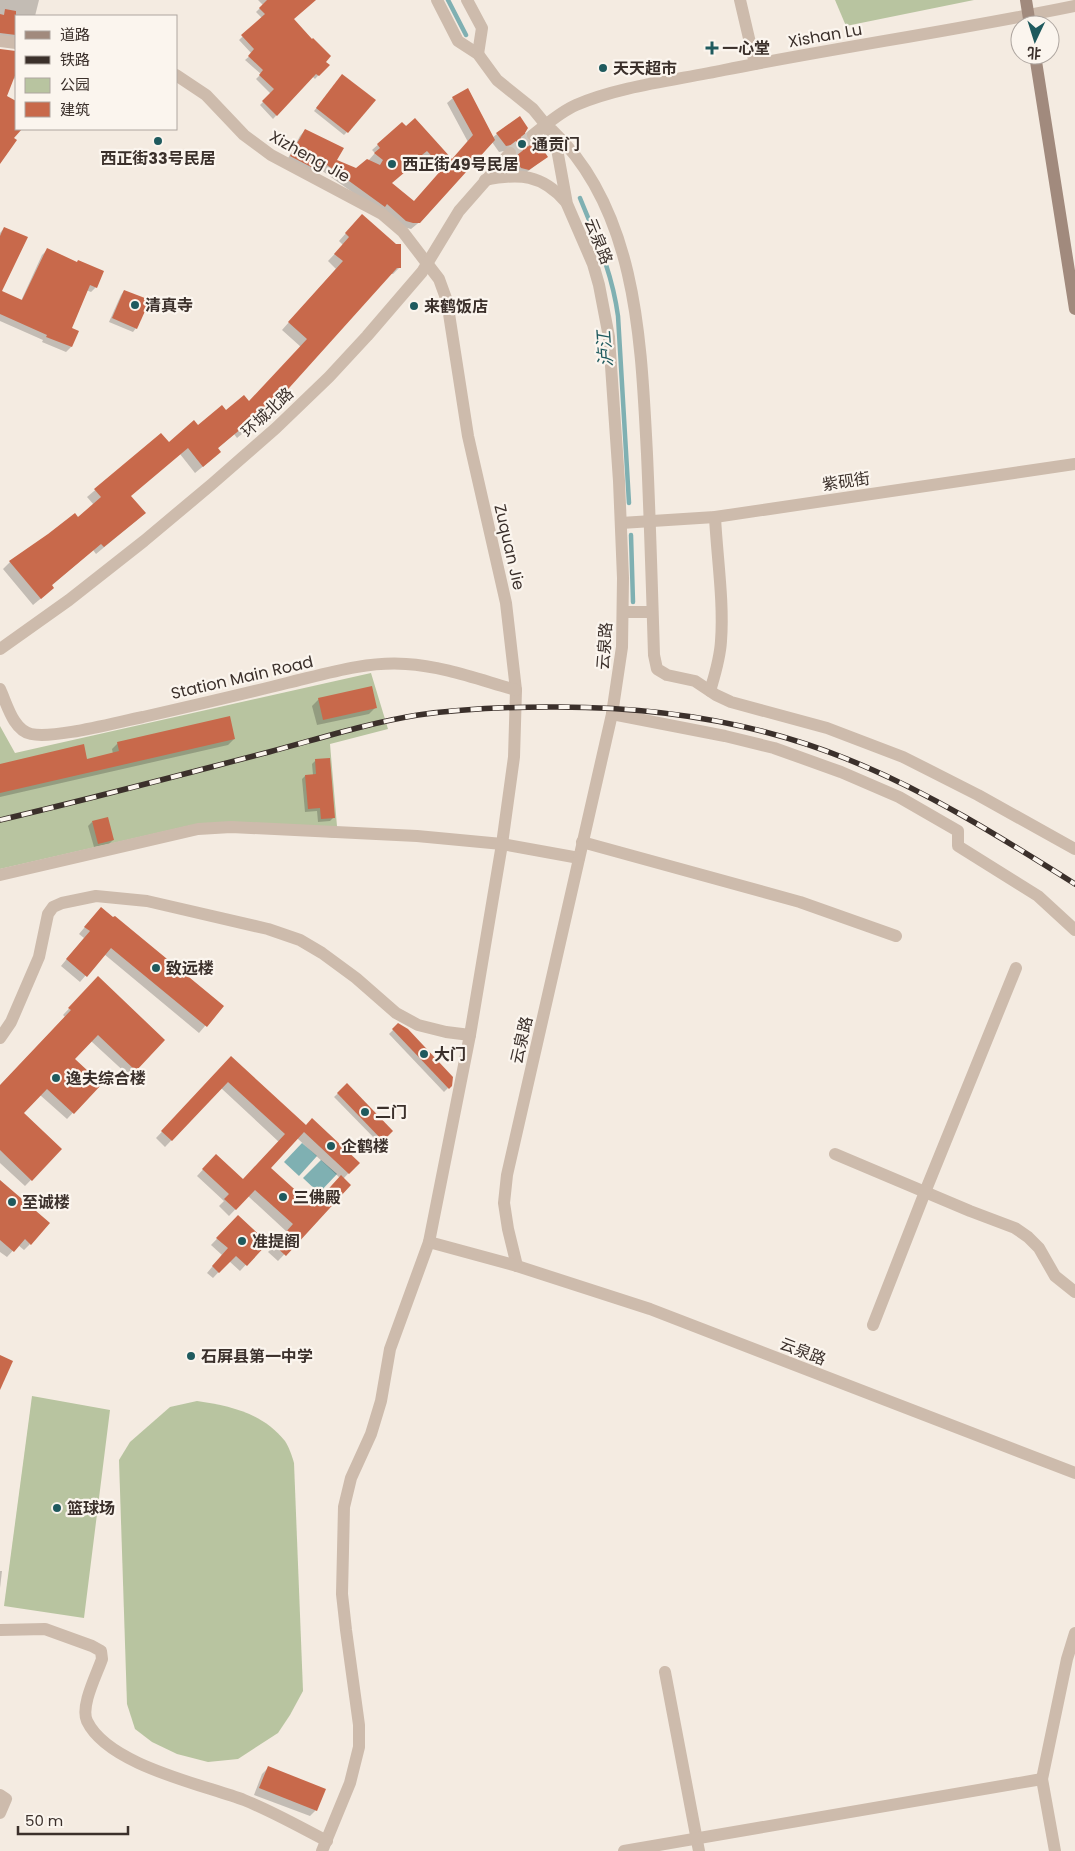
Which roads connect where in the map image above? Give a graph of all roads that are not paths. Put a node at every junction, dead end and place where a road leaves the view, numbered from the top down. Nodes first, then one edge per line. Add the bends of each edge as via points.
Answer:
1 (437, 0) edge
2 (467, 0) edge
3 (740, 0) edge
4 (1026, 0) edge
5 (1075, 6) edge
6 (1028, 15) edge
7 (1045, 15) edge
8 (1010, 23) edge
9 (0, 41) edge
10 (15, 43) edge
11 (478, 54) junction
12 (754, 64) junction
13 (1037, 65) edge
14 (178, 76) edge
15 (546, 125) junction
16 (533, 135) tunnel mouth
17 (510, 153) tunnel mouth
18 (486, 180) junction
19 (567, 204) junction
20 (428, 264) junction
21 (1075, 309) edge
22 (1075, 464) edge
23 (715, 517) junction
24 (650, 522) junction
25 (620, 523) junction
26 (623, 612) junction
27 (652, 612) junction
28 (0, 649) edge
29 (0, 689) edge
30 (516, 690) junction
31 (710, 691) junction
32 (612, 714) junction
33 (582, 842) junction
34 (502, 844) junction
35 (1075, 849) edge
36 (579, 858) junction
37 (0, 875) edge
38 (1075, 930) edge
39 (896, 936) dead end
40 (1016, 968) dead end
41 (470, 1035) junction
42 (0, 1038) edge
43 (835, 1154) dead end
44 (925, 1192) junction
45 (429, 1242) junction
46 (517, 1266) junction
47 (1075, 1292) edge
48 (873, 1325) dead end
49 (1075, 1473) edge
50 (0, 1630) edge
51 (1075, 1633) edge
52 (665, 1672) dead end
53 (1042, 1779) junction
54 (0, 1795) edge
55 (0, 1813) edge
56 (698, 1845) edge
57 (325, 1846) edge
58 (624, 1851) edge
59 (1055, 1851) edge

1 - 11 street, 云泉路 via 458,40
2 - 11 street via 482,28
3 - 12 street
4 - 6 main road
5 - 7 street, Xishan Lu
8 - 12 street, Xishan Lu
9 - 10 street
11 - 15 street, 云泉路 via 497,80 533,109
12 - 15 street, Xishan Lu via 595,98 564,111
13 - 21 main road
14 - 20 street, Xizheng Jie via 206,95 244,135 271,156 382,214 403,232
15 - 16 street, Xishan Lu
15 - 19 street, 云泉路 via 557,149
15 - 24 street via 575,155 596,188 615,232 633,292 643,381
17 - 18 street, 环城北路
18 - 19 street via 513,176 534,178 552,187
18 - 20 street, 环城北路 via 459,211
19 - 25 street, 云泉路 via 592,264 604,306 612,374
20 - 28 street, 环城北路 via 367,336 276,428 144,541
20 - 30 street, Zuquan Jie via 448,301 468,436 506,603
22 - 23 street, 紫砚街
23 - 24 street, 紫砚街
23 - 31 street via 721,634
24 - 25 street, 紫砚街
24 - 27 street
25 - 26 street, 云泉路
26 - 27 street
26 - 32 street, 云泉路
27 - 31 street via 657,669 667,675 696,681
29 - 30 street, Station Main Road via 18,726 38,735 118,722 382,664 430,667
30 - 34 street, Zuquan Jie via 514,757
31 - 35 street via 731,702 827,728 903,758
32 - 33 street, 云泉路
32 - 38 street via 774,748 899,797 958,831 958,846 1038,896
33 - 36 street, 云泉路
33 - 39 street via 800,902
34 - 36 street
34 - 37 street via 417,836 231,827 198,829
34 - 41 street, Zuquan Jie
36 - 46 street, 云泉路 via 507,1175 504,1203
40 - 44 street
41 - 42 street via 418,1025 396,1013 356,978 300,940 268,929 147,901 96,896 62,902 48,914 39,957 11,1022
41 - 45 street, Zuquan Jie
43 - 44 street
44 - 47 street via 1016,1228 1039,1248 1055,1276
44 - 48 street
45 - 46 street, 云泉路
45 - 57 street, Zuquan Jie via 390,1349 381,1401 344,1507 342,1594 359,1725 359,1748 350,1783
46 - 49 street, 云泉路 via 650,1309
50 - 57 street via 44,1629 101,1651 102,1659 84,1707 86,1720 114,1751 168,1776 246,1801
51 - 53 street
52 - 56 street
53 - 56 street
53 - 59 street
54 - 55 street via 6,1799
56 - 58 street

